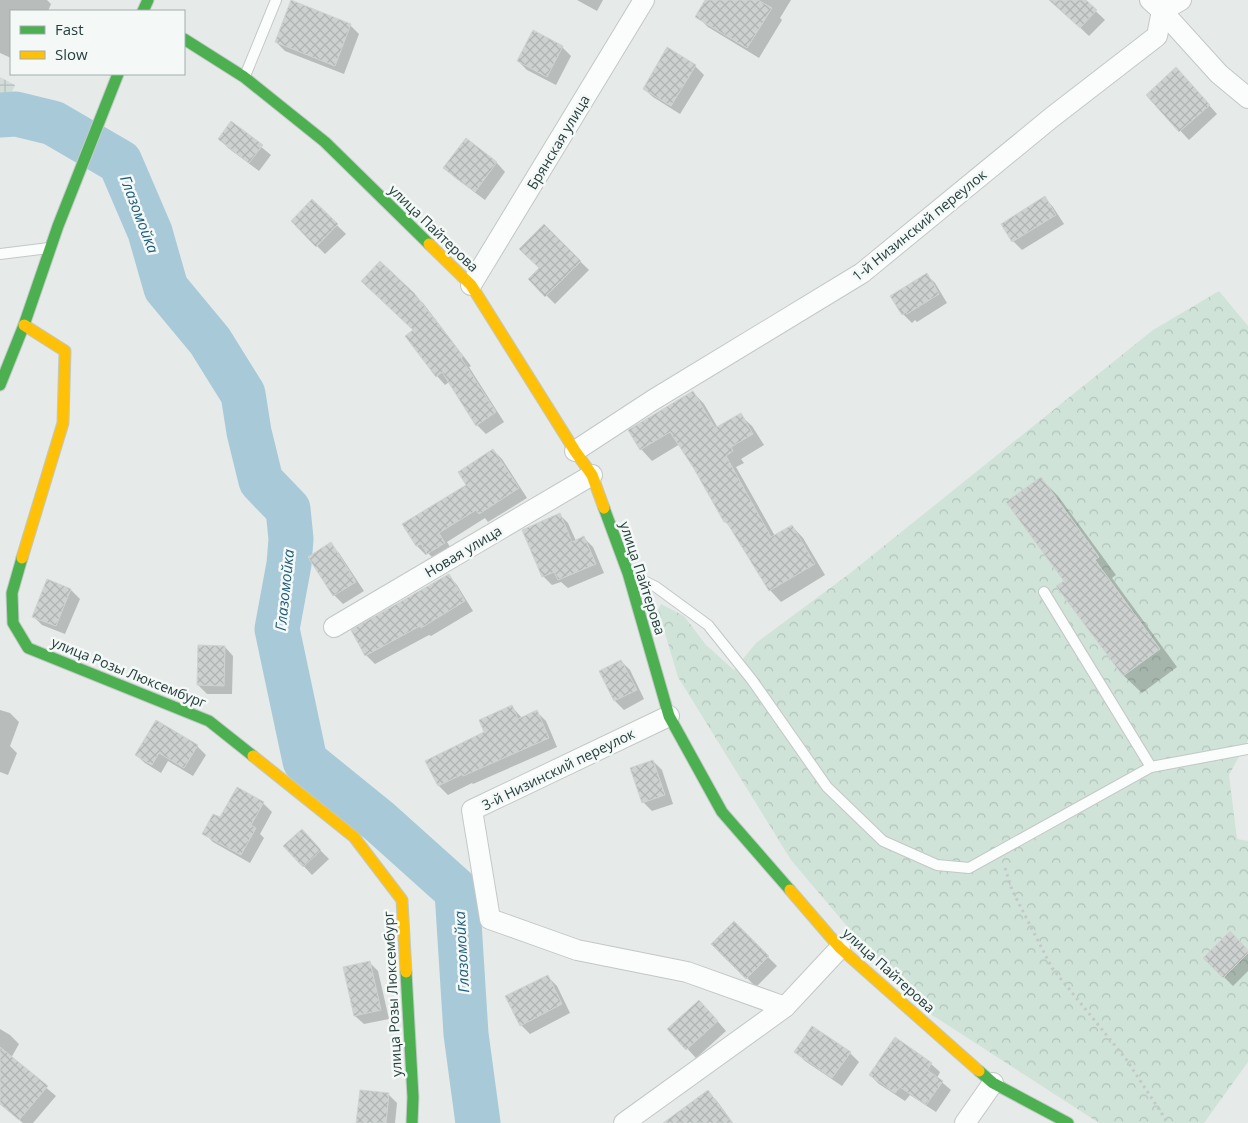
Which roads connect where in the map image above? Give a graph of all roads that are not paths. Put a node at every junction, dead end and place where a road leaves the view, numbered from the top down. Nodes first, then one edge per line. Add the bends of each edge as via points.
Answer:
1 (276, 0) edge
2 (644, 0) edge
3 (1181, 0) edge
4 (1156, 6) edge
5 (185, 40) edge
6 (118, 75) edge
7 (244, 77) junction
8 (1248, 98) edge
9 (50, 248) junction
10 (0, 254) edge
11 (471, 284) junction
12 (24, 325) junction
13 (0, 385) edge
14 (575, 451) junction
15 (592, 475) junction
16 (628, 573) junction
17 (1044, 592) dead end
18 (334, 627) dead end
19 (669, 716) junction
20 (1248, 749) edge
21 (1151, 767) junction
22 (840, 948) junction
23 (785, 1007) junction
24 (993, 1083) junction
25 (412, 1123) edge
26 (624, 1123) edge
27 (965, 1123) edge
28 (1068, 1123) edge

1 - 7 lane
2 - 11 street, Брянская улица
3 - 4 street
4 - 8 street via 1219,74
4 - 14 street, 1-й Низинский переулок via 1157,36 862,273
5 - 7 main road, улица Пайтерова
6 - 9 main road
7 - 11 main road, улица Пайтерова via 325,142
9 - 10 lane
9 - 12 main road
11 - 14 main road, улица Пайтерова
12 - 13 main road
12 - 25 main road, улица Розы Люксембург via 65,351 63,423 12,593 13,623 28,648 209,721 354,837 402,900
14 - 15 main road, улица Пайтерова
15 - 16 main road, улица Пайтерова
15 - 18 street, Новая улица
16 - 19 main road, улица Пайтерова
16 - 21 lane via 656,587 708,625 752,680 827,787 883,841 937,865 969,868
17 - 21 lane
19 - 22 main road, улица Пайтерова via 722,812
19 - 23 street, 3-й Низинский переулок via 472,810 490,918 577,950 687,972
20 - 21 lane
22 - 23 street
22 - 24 main road, улица Пайтерова
23 - 26 street
24 - 27 street
24 - 28 main road, улица Пайтерова

